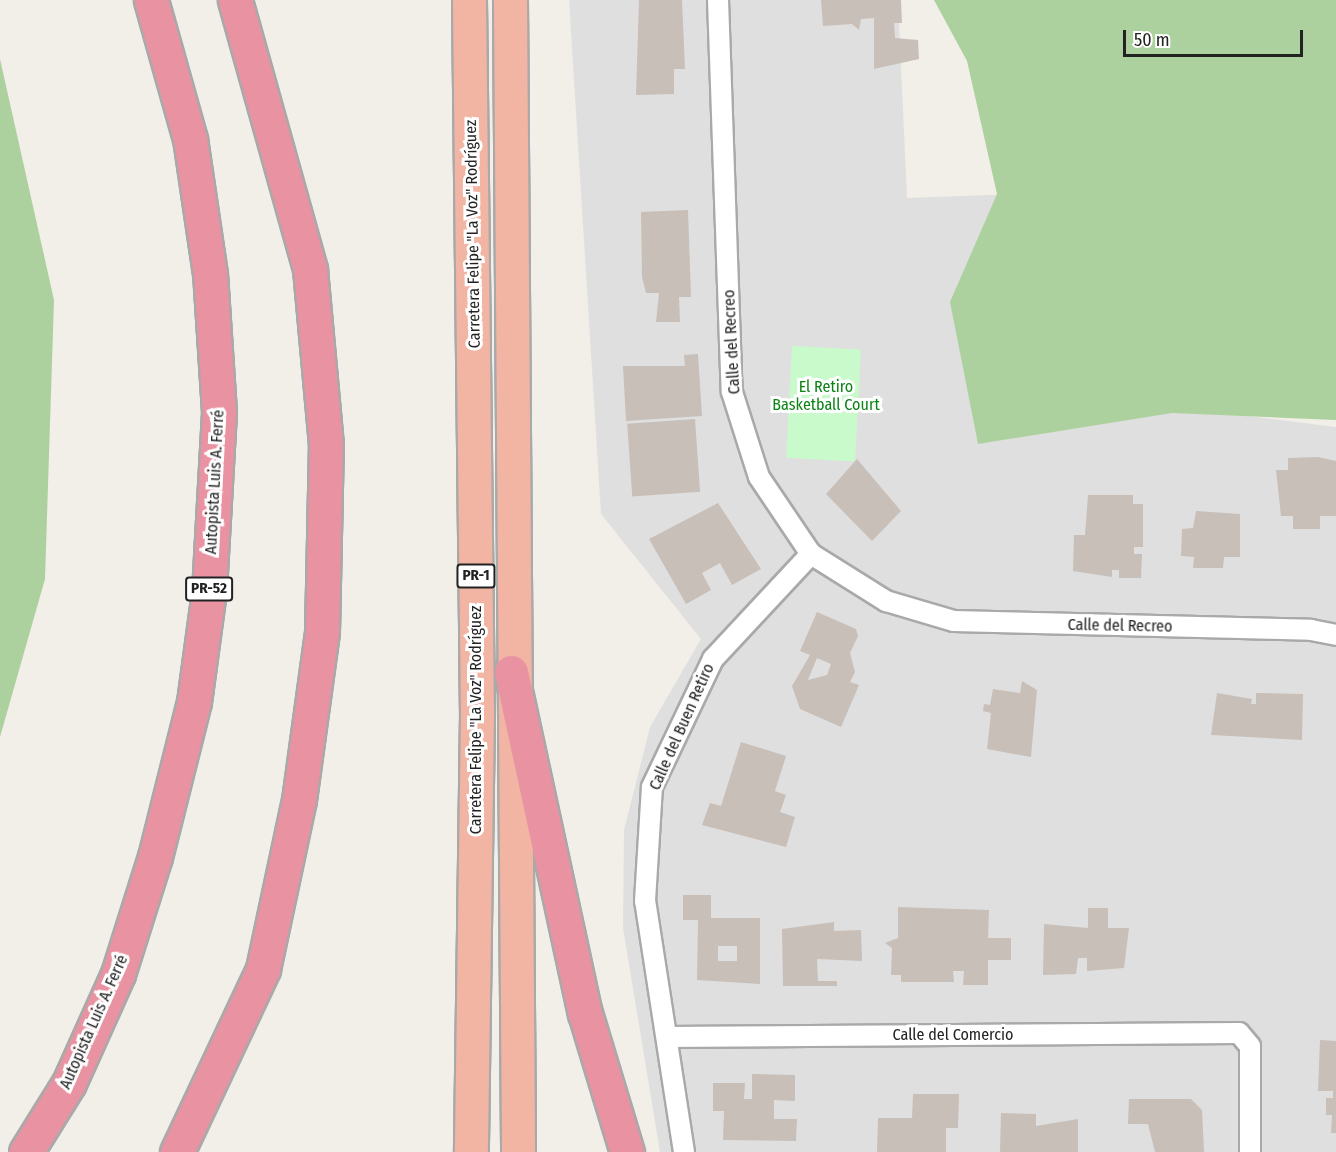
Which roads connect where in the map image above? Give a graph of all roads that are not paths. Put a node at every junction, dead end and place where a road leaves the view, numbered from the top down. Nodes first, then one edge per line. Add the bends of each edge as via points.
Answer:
1 (151, 0) edge
2 (235, 0) edge
3 (469, 0) edge
4 (510, 0) edge
5 (718, 0) edge
6 (811, 554) junction
7 (1336, 635) edge
8 (511, 672) junction
9 (667, 1037) junction
10 (26, 1152) edge
11 (177, 1152) edge
12 (471, 1152) edge
13 (518, 1152) edge
14 (627, 1152) edge
15 (684, 1152) edge
16 (1250, 1152) edge

1 - 10 highway, Autopista Luis A. Ferré / PR-52 via 190,139 210,274 219,412 209,591 194,702 155,857 118,974 69,1083
2 - 11 highway via 310,269 326,445 322,632 299,800 263,969
3 - 12 highway, Carretera Felipe "La Voz" Rodríguez / PR-1 via 477,690
4 - 8 highway, PR-1
5 - 6 street, Calle del Recreo via 732,392 759,477
6 - 7 street, Calle del Recreo via 886,601 954,621 1311,630
6 - 9 street, Calle del Buen Retiro via 713,659 652,787 645,901
8 - 13 highway, PR-1
8 - 14 highway via 610,1104
9 - 15 street, Calle del Buen Retiro
9 - 16 street, Calle del Comercio via 1239,1033 1250,1046

